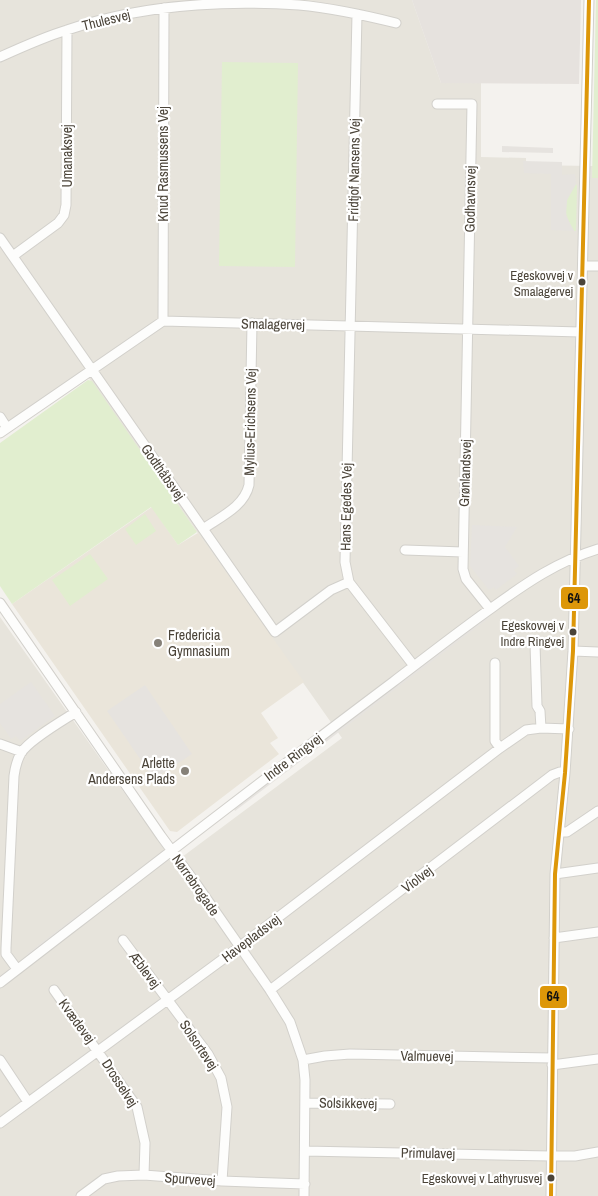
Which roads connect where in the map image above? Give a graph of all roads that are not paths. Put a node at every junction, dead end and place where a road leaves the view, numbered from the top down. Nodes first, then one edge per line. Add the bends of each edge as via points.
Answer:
1 (589, 0) edge
2 (164, 8) junction
3 (357, 14) junction
4 (396, 23) dead end
5 (67, 30) junction
6 (0, 57) edge
7 (437, 104) dead end
8 (0, 238) edge
9 (12, 256) junction
10 (583, 266) junction
11 (598, 266) edge
12 (163, 321) junction
13 (252, 323) junction
14 (351, 326) junction
15 (469, 329) junction
16 (580, 332) junction
17 (92, 370) junction
18 (0, 417) edge
19 (4, 430) edge
20 (203, 529) junction
21 (405, 550) dead end
22 (598, 550) edge
23 (463, 552) junction
24 (575, 557) junction
25 (349, 582) junction
26 (1, 608) edge
27 (490, 608) junction
28 (535, 644) dead end
29 (573, 651) junction
30 (598, 652) edge
31 (495, 663) dead end
32 (414, 666) junction
33 (76, 712) junction
34 (541, 728) junction
35 (569, 729) junction
36 (0, 744) edge
37 (500, 748) junction
38 (22, 752) junction
39 (565, 773) junction
40 (598, 811) edge
41 (560, 832) junction
42 (172, 851) junction
43 (598, 868) edge
44 (555, 874) junction
45 (598, 932) edge
46 (554, 938) junction
47 (123, 940) dead end
48 (239, 947) junction
49 (17, 969) junction
50 (0, 983) edge
51 (54, 990) dead end
52 (270, 990) junction
53 (168, 1000) junction
54 (99, 1051) junction
55 (598, 1059) edge
56 (0, 1060) edge
57 (303, 1060) junction
58 (552, 1062) junction
59 (28, 1102) junction
60 (305, 1103) junction
61 (390, 1104) dead end
62 (0, 1123) edge
63 (305, 1151) junction
64 (598, 1152) edge
65 (551, 1156) junction
66 (144, 1175) junction
67 (222, 1181) junction
68 (305, 1184) junction
69 (82, 1196) edge
70 (304, 1196) edge
71 (551, 1196) edge

1 - 10 street
2 - 3 street, Thulesvej via 247,3 298,5
2 - 5 street, Thulesvej via 115,16
2 - 12 street, Knud Rasmussens Vej
3 - 4 street, Thulesvej
3 - 14 street, Fridtjof Nansens Vej
5 - 6 street, Thulesvej
5 - 9 street, Umanaksvej via 64,215 58,223
7 - 15 street, Godhavnsvej via 472,104
8 - 9 street, Godthåbsvej
9 - 17 street, Godthåbsvej
10 - 11 street
10 - 16 street
12 - 13 street, Smalagervej
12 - 17 street
13 - 14 street, Smalagervej
13 - 20 street, Mylius-Erichsens Vej via 249,486 240,503
14 - 15 street, Smalagervej
14 - 25 street, Hans Egedes Vej via 345,562
15 - 16 street, Smalagervej
15 - 23 street, Grønlandsvej
16 - 24 street
17 - 19 street
17 - 20 street, Godthåbsvej
18 - 19 street
20 - 25 street, Godthåbsvej via 275,632 331,590
21 - 23 street
22 - 24 street, Indre Ringvej
23 - 27 street, Grønlandsvej via 466,579
24 - 27 street, Indre Ringvej via 547,570
24 - 29 street
25 - 32 street, Hans Egedes Vej
26 - 33 street, Nørrebrogade
27 - 32 street, Indre Ringvej
28 - 34 street
29 - 30 street
29 - 35 street
31 - 37 street via 495,741
32 - 42 street, Indre Ringvej
33 - 38 street
33 - 42 street, Nørrebrogade
34 - 35 street, Havepladsvej
34 - 37 street, Havepladsvej via 526,730
35 - 39 street
36 - 38 street
37 - 48 street, Havepladsvej
38 - 49 street via 14,776 6,948 6,954
39 - 41 street
39 - 52 street, Violvej via 552,776
40 - 41 street via 567,832
41 - 44 street
42 - 48 street, Nørrebrogade
42 - 49 street, Indre Ringvej
43 - 44 street
44 - 46 street
45 - 46 street
46 - 58 street
47 - 53 street, Æblevej
48 - 52 street, Nørrebrogade
48 - 53 street, Havepladsvej
49 - 50 street, Indre Ringvej
51 - 54 street, Kvædevej
52 - 57 street, Nørrebrogade via 290,1022
53 - 54 street, Havepladsvej
53 - 67 street, Solsortevej via 208,1054 221,1078 227,1106
54 - 59 street, Havepladsvej
54 - 66 street, Drosselvej via 137,1107 145,1144
55 - 58 street, Valmuevej
56 - 59 street
57 - 58 street, Valmuevej via 350,1054
57 - 60 street, Nørrebrogade
58 - 65 street
59 - 62 street, Havepladsvej
60 - 61 street, Solsikkevej
60 - 63 street, Nørrebrogade
63 - 65 street, Primulavej
63 - 68 street, Nørrebrogade
64 - 65 street, Primulavej
65 - 71 street
66 - 67 street, Spurvevej
66 - 69 street, Spurvevej via 104,1179
67 - 68 street, Spurvevej
68 - 70 street, Nørrebrogade

